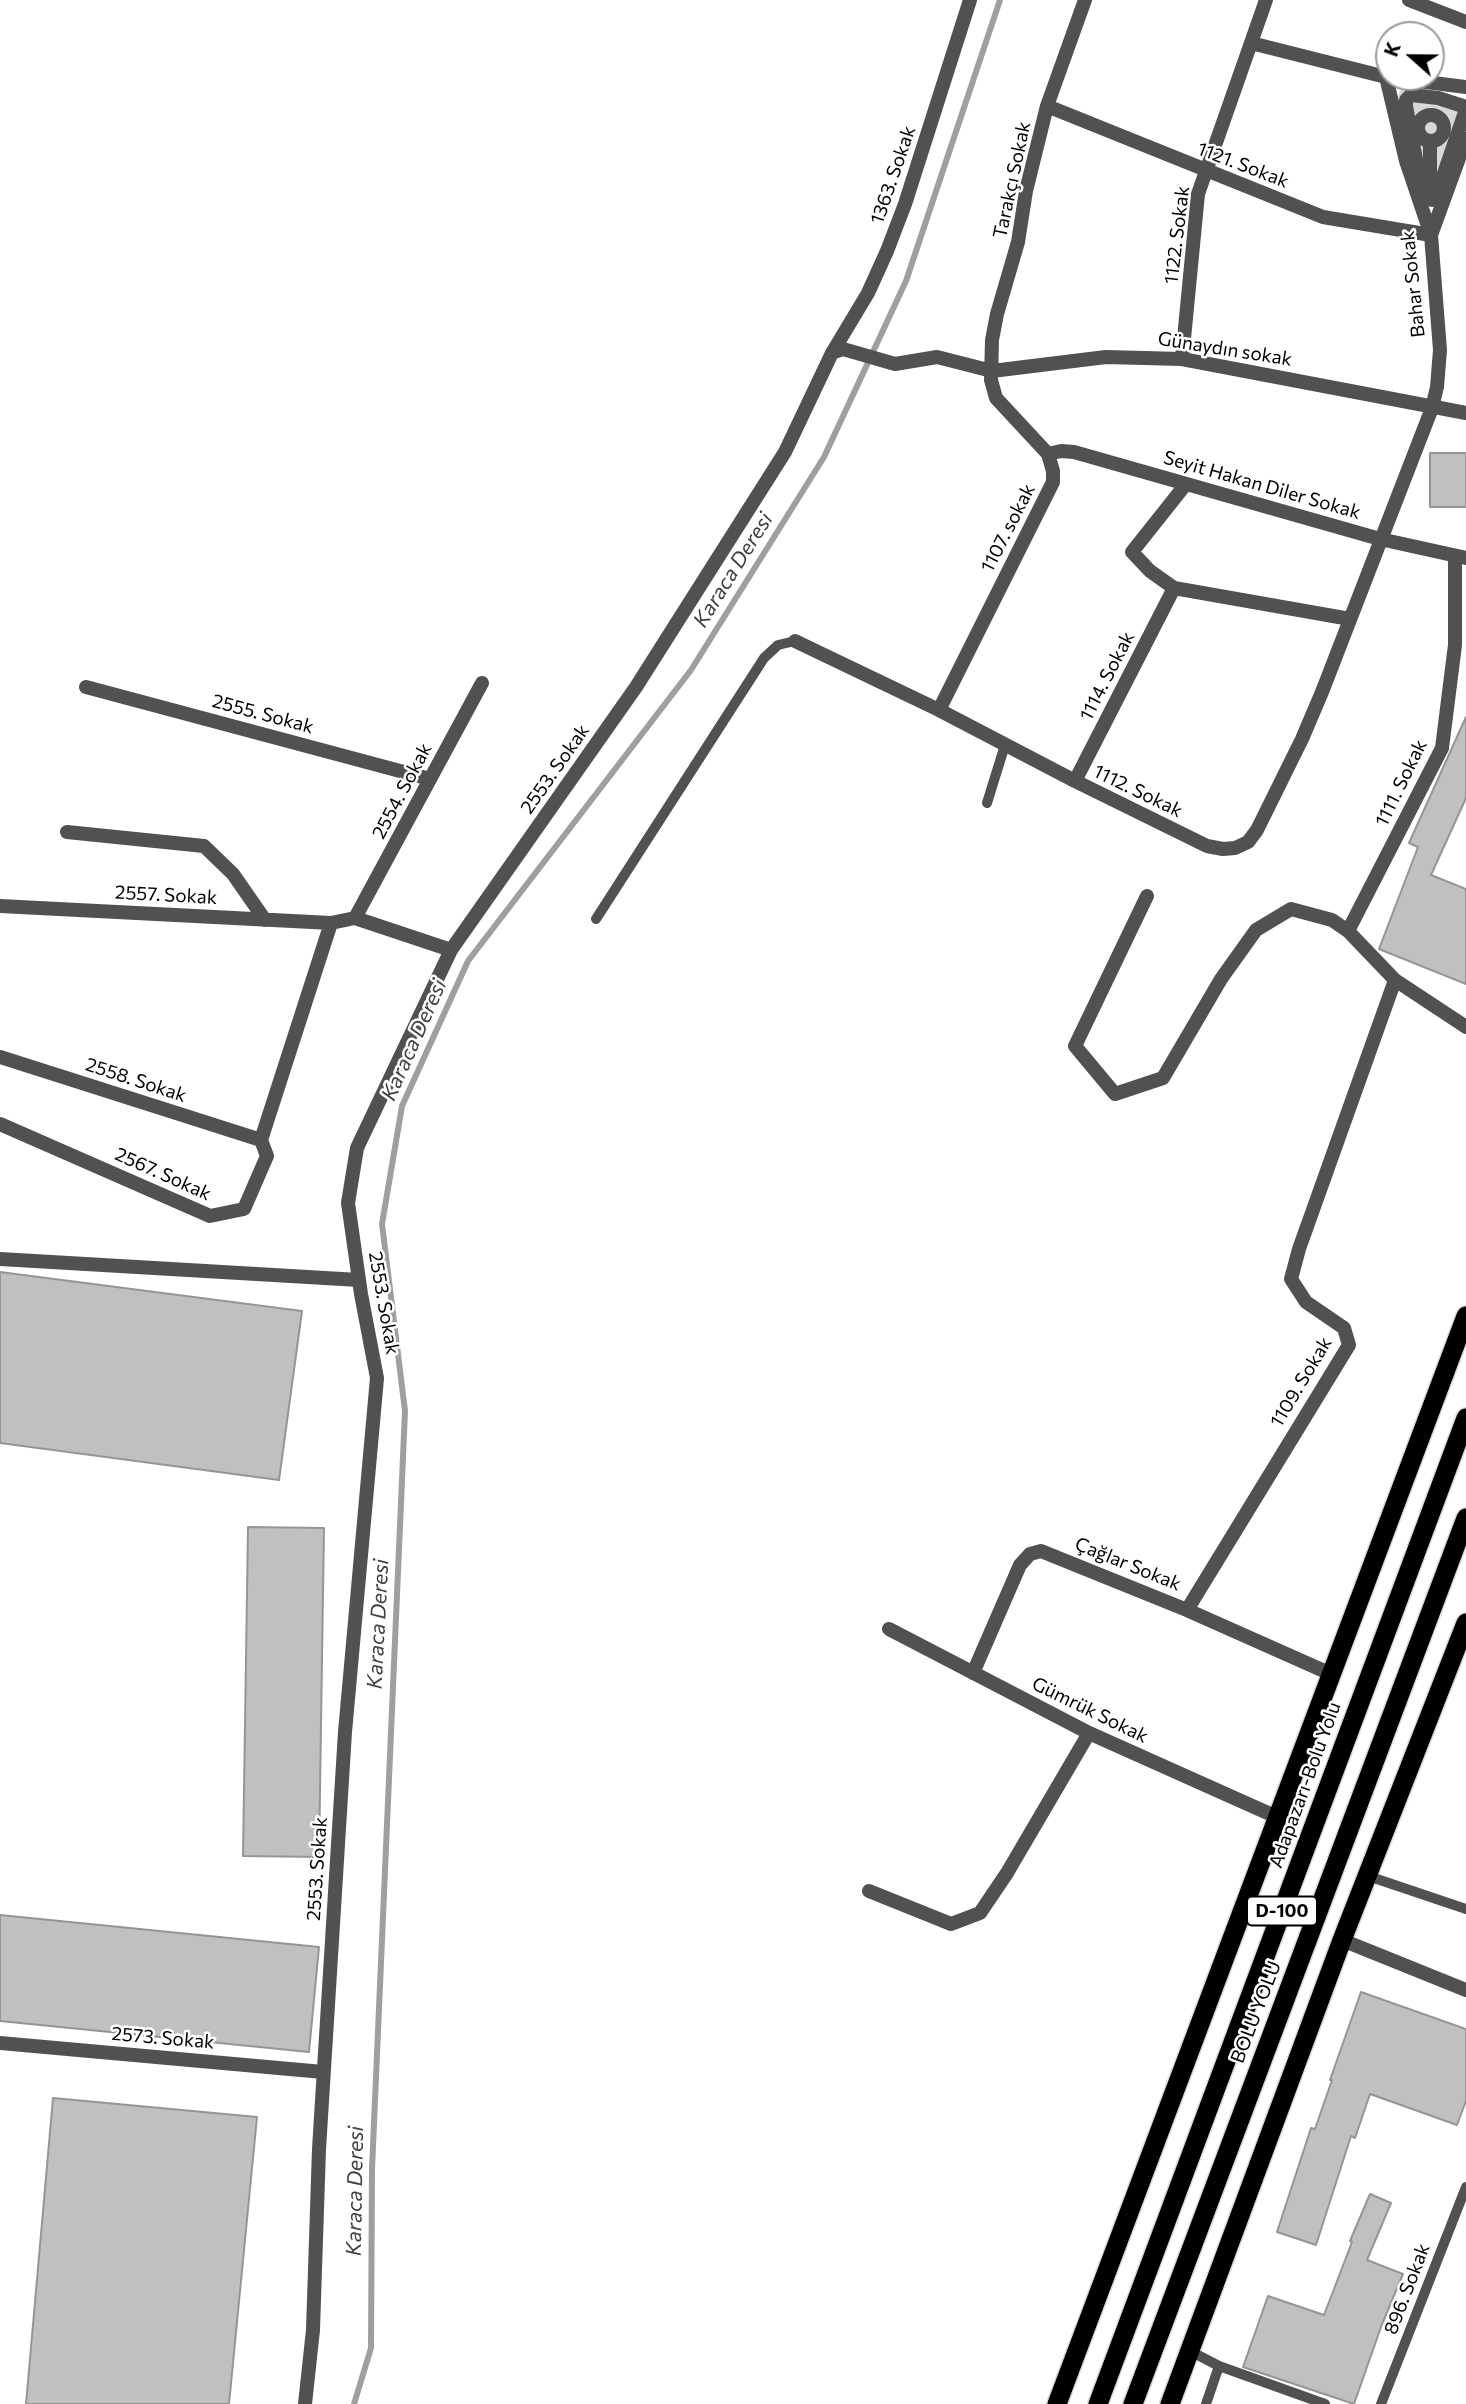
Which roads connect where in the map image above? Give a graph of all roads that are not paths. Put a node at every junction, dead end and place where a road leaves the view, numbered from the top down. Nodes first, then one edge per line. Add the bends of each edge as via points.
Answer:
1 (970, 0) edge
2 (1085, 0) edge
3 (1266, 0) edge
4 (1409, 0) edge
5 (1466, 22) edge
6 (1251, 43) junction
7 (1375, 74) edge
8 (1445, 83) edge
9 (1466, 87) edge
10 (1390, 91) edge
11 (1440, 91) edge
12 (1438, 98) junction
13 (1047, 106) junction
14 (1466, 139) edge
15 (1410, 155) junction
16 (1430, 158) junction
17 (1453, 161) junction
18 (1206, 171) junction
19 (1430, 200) junction
20 (1431, 235) junction
21 (838, 351) junction
22 (1182, 359) junction
23 (992, 371) junction
24 (1432, 408) junction
25 (1466, 412) edge
26 (1048, 454) junction
27 (1186, 484) junction
28 (1380, 539) junction
29 (1460, 558) edge
30 (1174, 588) junction
31 (1350, 619) junction
32 (795, 641) joint
33 (482, 683) dead end
34 (86, 687) dead end
35 (939, 710) junction
36 (1005, 745) junction
37 (430, 779) junction
38 (1075, 781) junction
39 (987, 803) dead end
40 (67, 832) dead end
41 (1147, 896) dead end
42 (0, 906) edge
43 (355, 918) junction
44 (265, 919) junction
45 (596, 919) dead end
46 (331, 923) junction
47 (1348, 931) junction
48 (451, 950) junction
49 (1395, 979) junction
50 (1466, 1027) edge
51 (0, 1057) edge
52 (0, 1124) edge
53 (261, 1140) junction
54 (0, 1259) edge
55 (359, 1280) junction
56 (1466, 1316) edge
57 (1466, 1418) edge
58 (1466, 1518) edge
59 (1187, 1610) junction
60 (1466, 1623) edge
61 (889, 1629) dead end
62 (1460, 1657) edge
63 (973, 1673) junction
64 (1331, 1674) junction
65 (1090, 1733) junction
66 (1279, 1818) junction
67 (1368, 1876) junction
68 (869, 1891) dead end
69 (1466, 1909) edge
70 (1342, 1940) junction
71 (1466, 1990) edge
72 (0, 2043) edge
73 (323, 2072) junction
74 (1466, 2187) edge
75 (1190, 2351) junction
76 (1219, 2366) junction
77 (305, 2404) edge
78 (1058, 2404) edge
79 (1098, 2404) edge
80 (1133, 2404) edge
81 (1170, 2404) edge
82 (1206, 2404) edge
83 (1325, 2404) edge
84 (1381, 2404) edge

1 - 21 street, 1363. Sokak via 905,204
2 - 13 street, Tarakçı Sokak
3 - 6 street, 1122. Sokak
4 - 5 street
6 - 7 street
6 - 18 street, 1122. Sokak
8 - 9 street
10 - 15 street, Bahar Sokak
11 - 12 street
12 - 15 street via 1415,94 1406,100
12 - 16 street via 1432,114 1443,120 1445,128 1442,136 1430,141
12 - 17 street via 1464,106
13 - 18 street, 1121. Sokak
13 - 23 street, Tarakçı Sokak via 1018,242 997,314
14 - 17 street
15 - 16 street
15 - 19 street via 1423,195
15 - 20 street, Bahar Sokak
16 - 17 street
16 - 19 street
17 - 19 street via 1436,197
17 - 20 street
18 - 20 street, 1121. Sokak via 1323,217
18 - 22 street, 1122. Sokak via 1198,194
20 - 24 street, Bahar Sokak via 1440,350
21 - 23 street, Günaydın sokak via 895,364 937,357
21 - 48 street, 2553. Sokak via 785,452 636,687
22 - 23 street, Günaydın sokak via 1106,357
22 - 24 street, Günaydın sokak
23 - 26 street via 996,398
24 - 25 street, Günaydın sokak
24 - 28 street, 1112. Sokak
26 - 27 street, Seyit Hakan Diler Sokak via 1074,452
26 - 35 street, 1107. sokak via 1053,482
27 - 28 street, Seyit Hakan Diler Sokak
27 - 30 street via 1132,552
28 - 29 street, Seyit Hakan Diler Sokak
28 - 31 street, 1112. Sokak
29 - 47 street, 1111. Sokak via 1442,748
30 - 31 street
30 - 38 street, 1114. Sokak
31 - 38 street, 1112. Sokak via 1302,739 1248,842 1235,848 1207,846
32 - 35 street, 1112. Sokak
32 - 45 lane via 778,645 764,658
33 - 37 street, 2554. Sokak
34 - 37 street, 2555. Sokak
35 - 36 street, 1112. Sokak
36 - 38 street, 1112. Sokak
36 - 39 lane
37 - 43 street, 2554. Sokak
40 - 44 street via 204,846 233,874
41 - 47 street via 1075,1046 1115,1094 1163,1078 1221,979 1256,930 1291,909 1332,920
42 - 44 street, 2557. Sokak
43 - 46 street
43 - 48 street
44 - 46 street, 2557. Sokak
46 - 53 street
47 - 49 street
48 - 55 street, 2553. Sokak via 357,1148 348,1203
49 - 50 street
49 - 59 street, 1109. Sokak via 1292,1279 1306,1302 1344,1328 1349,1345
51 - 53 street, 2558. Sokak
52 - 53 street, 2567. Sokak via 210,1216 244,1209 267,1156
54 - 55 street
55 - 73 street, 2553. Sokak via 377,1378 345,1732
56 - 64 highway
57 - 79 highway, Adapazarı-Bolu Yolu / D-100
58 - 80 highway, BOLU YOLU / D-100
59 - 63 street, Çağlar Sokak via 1046,1552 1035,1552 1020,1565
59 - 64 street, Çağlar Sokak
60 - 62 highway
61 - 63 street, Gümrük Sokak
62 - 67 highway
63 - 65 street, Gümrük Sokak
64 - 66 highway
65 - 66 street, Gümrük Sokak
65 - 68 street via 980,1913 951,1924
66 - 78 highway
67 - 69 lane
67 - 70 highway
70 - 71 street
70 - 75 highway
72 - 73 street, 2573. Sokak
73 - 77 street, 2553. Sokak via 313,2330
74 - 84 lane, 896. Sokak
75 - 76 lane
75 - 81 highway
76 - 82 lane
76 - 83 lane

